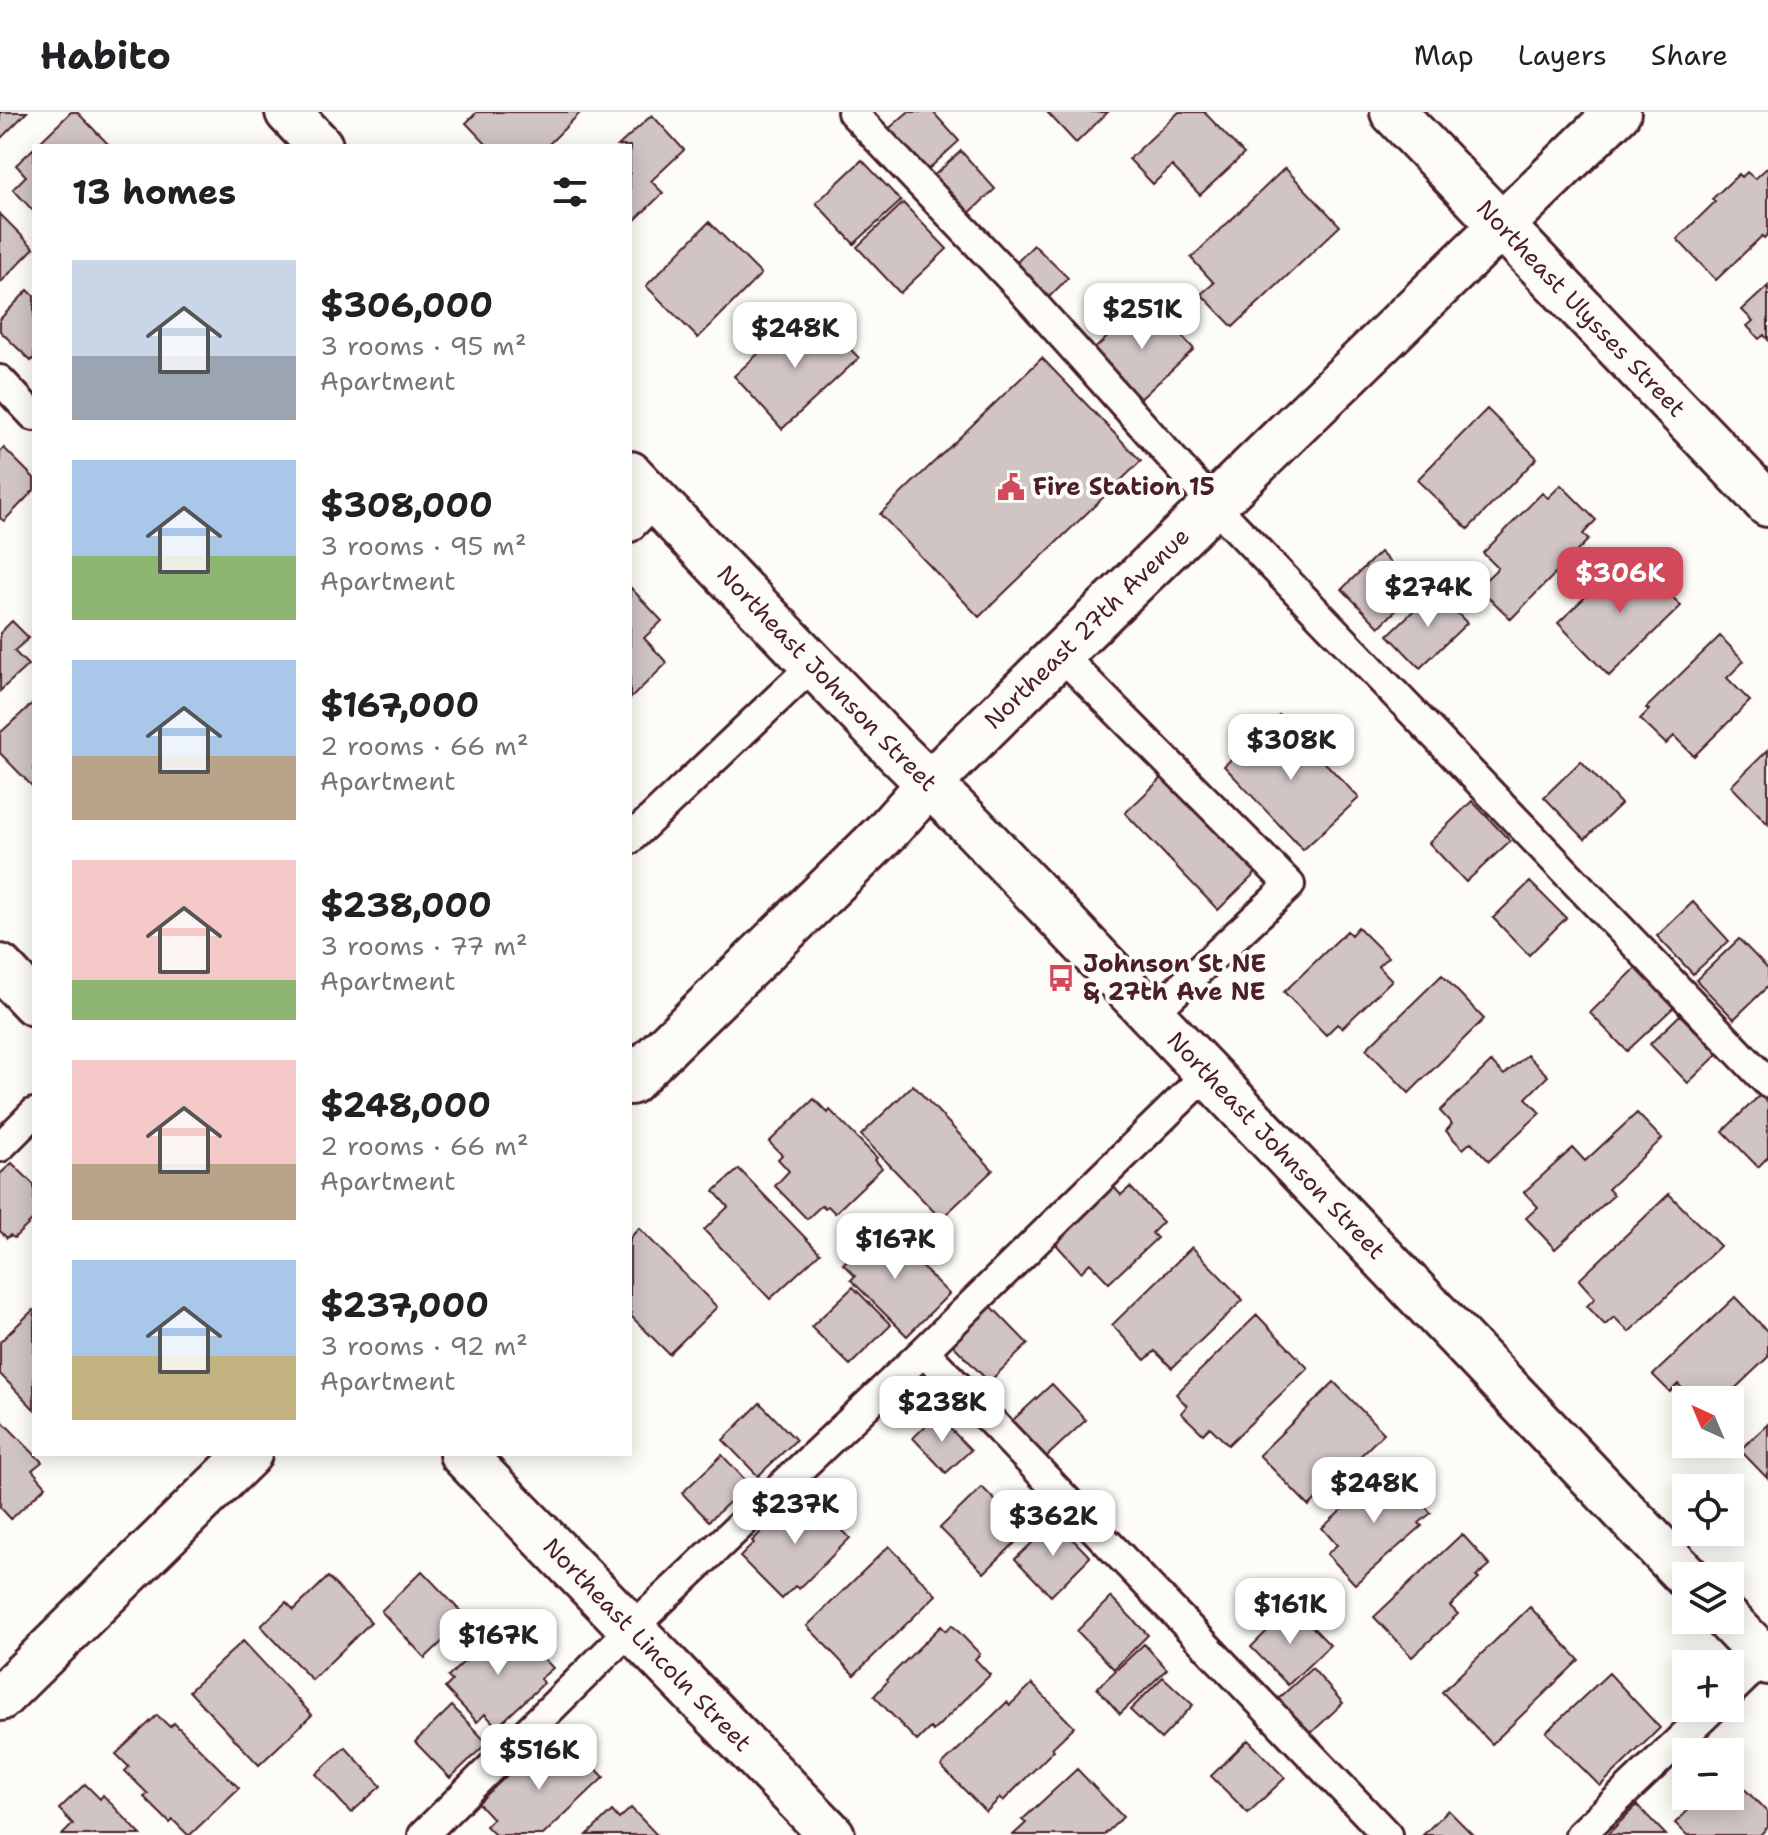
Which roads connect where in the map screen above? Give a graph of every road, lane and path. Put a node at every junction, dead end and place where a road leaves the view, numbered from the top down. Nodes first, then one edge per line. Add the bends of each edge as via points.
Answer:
1 (288, 112) edge
2 (852, 112) edge
3 (1393, 112) edge
4 (1618, 112) edge
5 (318, 144) edge
6 (1501, 226) junction
7 (0, 380) edge
8 (32, 414) edge
9 (639, 501) edge
10 (1768, 504) edge
11 (1214, 505) junction
12 (1060, 654) junction
13 (813, 665) junction
14 (929, 784) junction
15 (632, 837) edge
16 (0, 967) edge
17 (32, 1001) edge
18 (1150, 1016) junction
19 (1207, 1074) junction
20 (632, 1080) edge
21 (1768, 1083) edge
22 (32, 1115) edge
23 (0, 1147) edge
24 (924, 1351) junction
25 (247, 1456) edge
26 (464, 1456) edge
27 (1673, 1562) edge
28 (632, 1628) junction
29 (1741, 1634) edge
30 (1766, 1660) edge
31 (1744, 1680) edge
32 (0, 1698) edge
33 (1698, 1722) edge
34 (423, 1835) edge
35 (832, 1835) edge
36 (1387, 1835) edge
37 (1580, 1835) edge

1 - 5 street
2 - 11 lane via 1017,285
3 - 6 street, Northeast Ulysses Street
4 - 6 street, Northeast 27th Avenue
6 - 10 street, Northeast Ulysses Street
6 - 11 street, Northeast 27th Avenue
7 - 8 lane
9 - 13 street, Northeast Johnson Street
11 - 12 street, Northeast 27th Avenue
11 - 21 lane
12 - 14 street, Northeast 27th Avenue
12 - 18 lane via 1290,885
13 - 14 street, Northeast Johnson Street
13 - 15 lane
14 - 18 street, Northeast Johnson Street
14 - 20 street, Northeast 27th Avenue
16 - 17 street
18 - 19 street, Northeast Johnson Street
19 - 24 lane
19 - 27 street, Northeast Johnson Street
22 - 23 lane
24 - 28 lane
24 - 36 lane
25 - 32 street
26 - 28 street, Northeast Lincoln Street
28 - 34 lane
28 - 35 street, Northeast Lincoln Street
29 - 30 street
30 - 31 lane
33 - 37 lane

